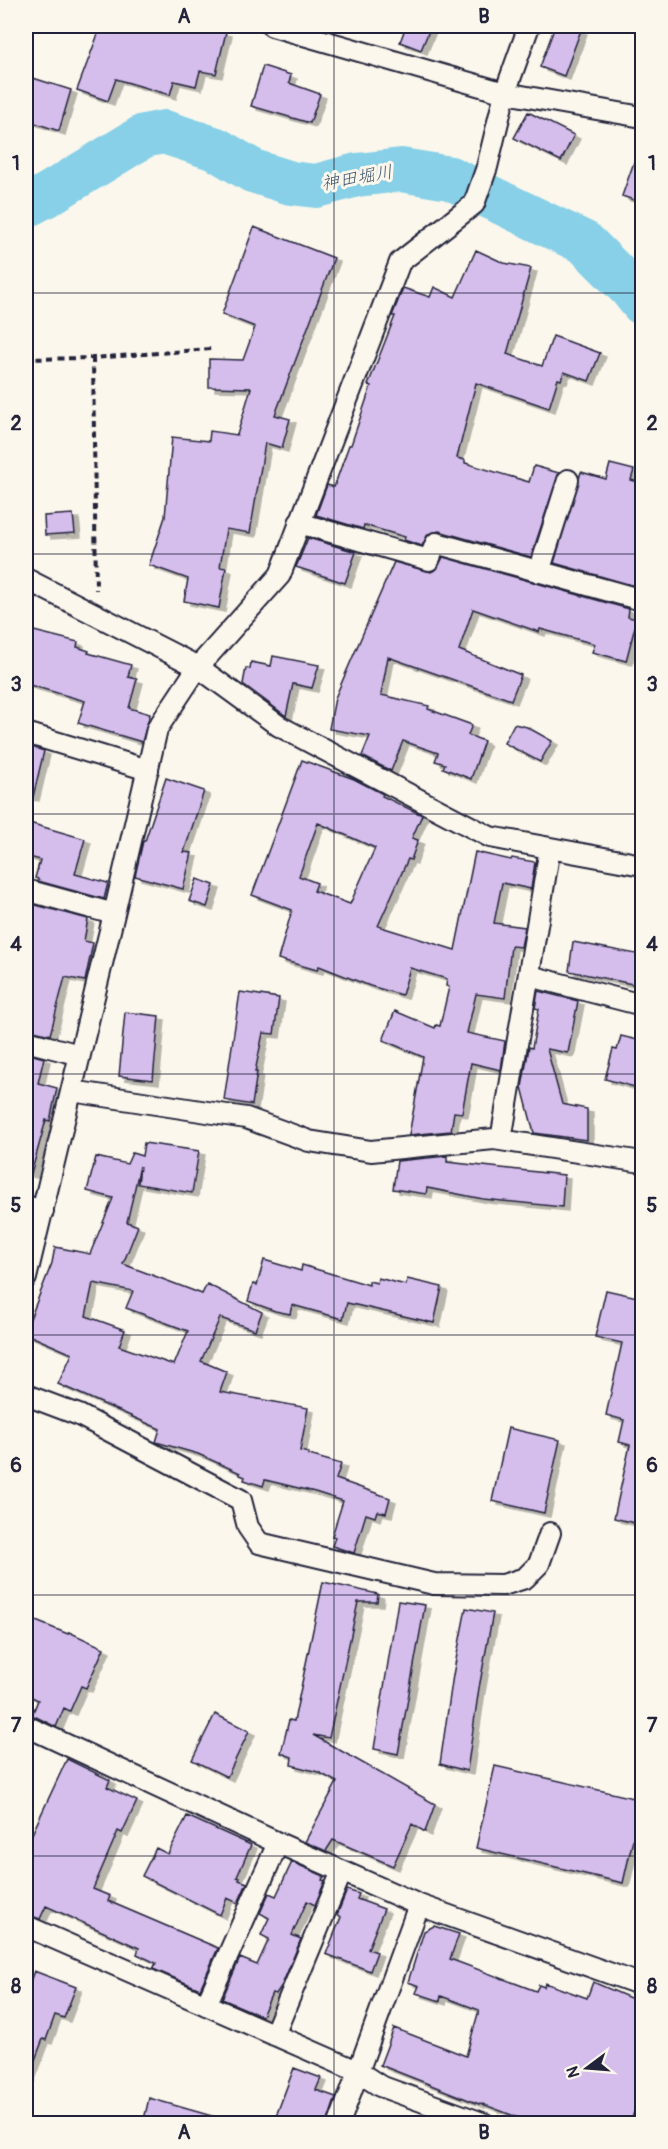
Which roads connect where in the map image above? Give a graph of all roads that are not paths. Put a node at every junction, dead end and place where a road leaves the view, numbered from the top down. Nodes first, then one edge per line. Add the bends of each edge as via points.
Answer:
1 (272, 26) edge
2 (529, 26) edge
3 (505, 93) junction
4 (642, 117) edge
5 (568, 480) dead end
6 (300, 523) junction
7 (539, 572) junction
8 (26, 579) edge
9 (642, 600) edge
10 (198, 667) junction
11 (26, 733) edge
12 (148, 770) junction
13 (550, 848) junction
14 (642, 866) edge
15 (26, 890) edge
16 (114, 914) junction
17 (530, 976) junction
18 (642, 1005) edge
19 (26, 1041) edge
20 (80, 1055) junction
21 (72, 1091) junction
22 (501, 1140) junction
23 (642, 1162) edge
24 (34, 1209) edge
25 (26, 1278) edge
26 (26, 1395) edge
27 (550, 1533) dead end
28 (26, 1726) edge
29 (278, 1843) junction
30 (342, 1871) junction
31 (419, 1905) junction
32 (26, 1926) edge
33 (642, 1985) edge
34 (206, 2005) junction
35 (274, 2035) junction
36 (357, 2071) junction
37 (339, 2124) edge
38 (485, 2124) edge

1 - 3 street
2 - 3 street
3 - 4 street
3 - 6 street via 474,204 400,262
5 - 7 street
6 - 7 street via 429,560 436,543
6 - 10 street via 280,575
7 - 9 street
8 - 10 street
10 - 12 street via 157,729
10 - 13 street via 279,726 443,814 490,837
11 - 12 street
12 - 16 street
13 - 14 street
13 - 17 street
15 - 16 street
16 - 20 street
17 - 18 street
17 - 22 street
19 - 20 street
20 - 21 street
21 - 22 street via 246,1118 309,1141 371,1151
21 - 24 street
22 - 23 street
24 - 25 street
26 - 27 street via 79,1415 241,1500 248,1527 259,1543 434,1584 503,1585 525,1578 539,1564
28 - 29 street
29 - 30 street
29 - 34 street
30 - 31 street
30 - 35 street
31 - 33 street
31 - 36 street
32 - 34 street
34 - 35 street
35 - 36 street
36 - 37 street
36 - 38 street via 380,2086

